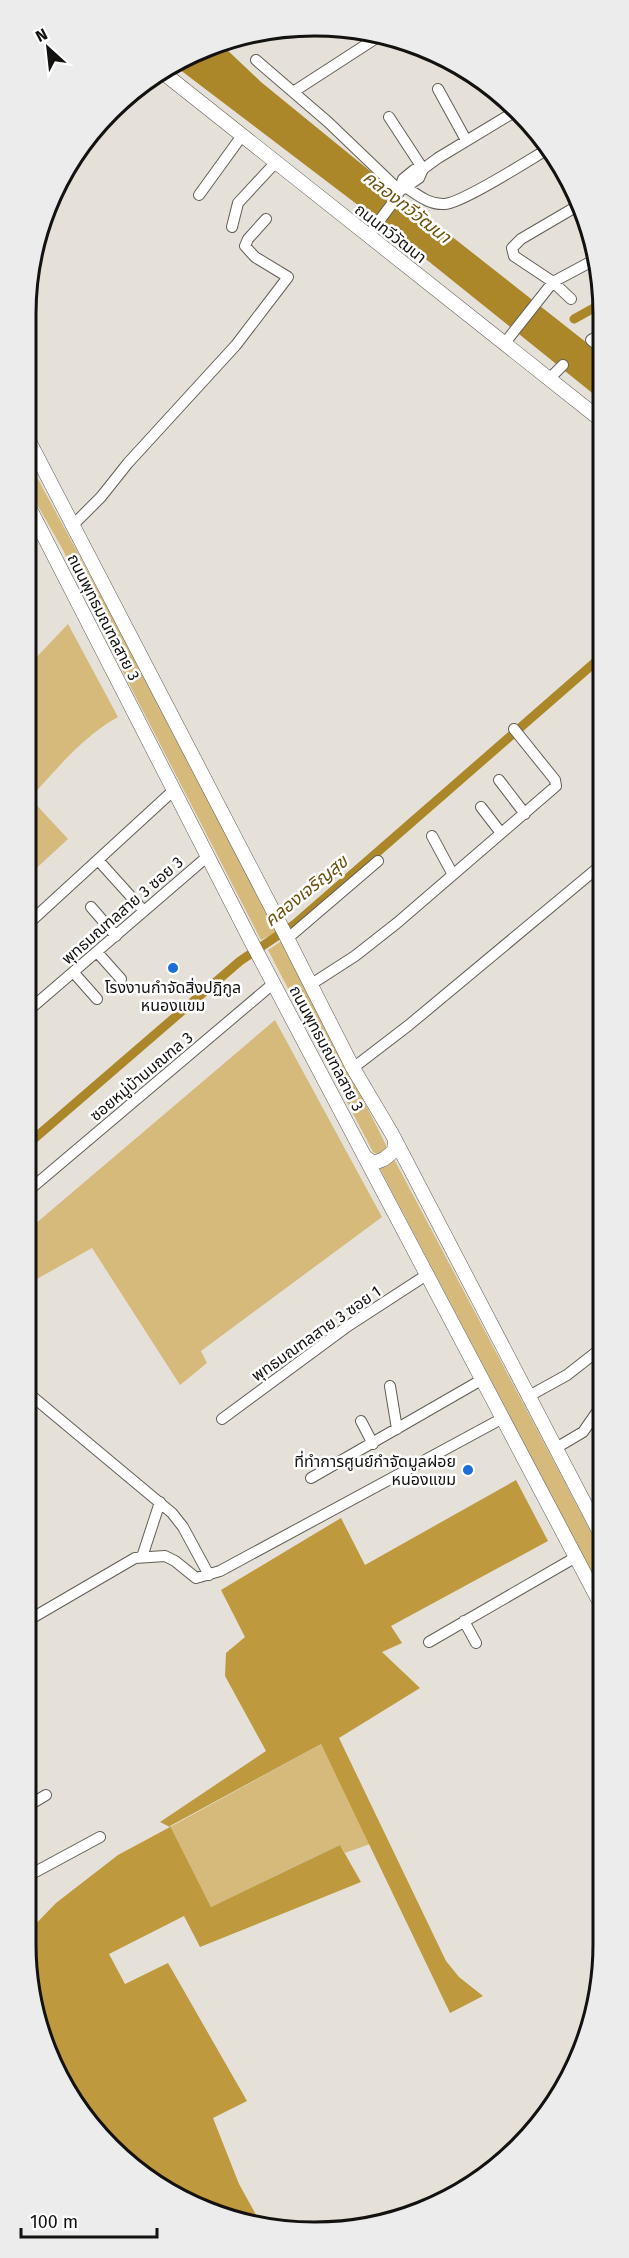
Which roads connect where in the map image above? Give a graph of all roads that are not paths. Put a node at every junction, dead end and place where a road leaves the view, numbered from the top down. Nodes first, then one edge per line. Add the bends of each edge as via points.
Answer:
1 (371, 41) edge
2 (256, 60) dead end
3 (169, 77) edge
4 (438, 90) dead end
5 (293, 92) junction
6 (506, 113) edge
7 (389, 117) dead end
8 (241, 137) junction
9 (466, 140) junction
10 (540, 152) edge
11 (276, 162) junction
12 (423, 169) junction
13 (402, 192) junction
14 (199, 195) dead end
15 (572, 209) edge
16 (266, 219) dead end
17 (232, 227) dead end
18 (368, 236) junction
19 (589, 263) edge
20 (553, 282) junction
21 (571, 299) dead end
22 (504, 344) junction
23 (563, 365) dead end
24 (549, 379) junction
25 (593, 414) edge
26 (36, 454) edge
27 (36, 521) edge
28 (73, 525) junction
29 (517, 732) dead end
30 (499, 780) dead end
31 (174, 790) junction
32 (481, 807) dead end
33 (525, 814) junction
34 (501, 833) junction
35 (432, 836) dead end
36 (208, 856) junction
37 (98, 860) junction
38 (378, 861) dead end
39 (593, 872) edge
40 (452, 873) junction
41 (91, 908) dead end
42 (144, 911) junction
43 (36, 917) edge
44 (285, 934) junction
45 (116, 936) junction
46 (98, 952) junction
47 (74, 973) junction
48 (121, 979) dead end
49 (274, 983) junction
50 (310, 985) junction
51 (97, 999) dead end
52 (36, 1004) edge
53 (352, 1068) junction
54 (395, 1140) junction
55 (365, 1157) junction
56 (36, 1184) edge
57 (428, 1274) junction
58 (593, 1355) edge
59 (483, 1379) junction
60 (390, 1386) dead end
61 (529, 1396) junction
62 (36, 1399) edge
63 (503, 1418) junction
64 (593, 1418) edge
65 (222, 1419) dead end
66 (361, 1421) dead end
67 (397, 1429) junction
68 (373, 1444) junction
69 (556, 1448) junction
70 (311, 1478) dead end
71 (160, 1502) junction
72 (593, 1519) edge
73 (142, 1557) junction
74 (576, 1557) junction
75 (208, 1575) junction
76 (593, 1590) edge
77 (36, 1616) edge
78 (464, 1621) junction
79 (429, 1642) dead end
80 (476, 1643) dead end
81 (46, 1795) dead end
82 (36, 1801) edge
83 (100, 1837) dead end
84 (36, 1872) edge

1 - 5 street
2 - 5 street
3 - 8 main road, ถนนทวีวัฒนา
4 - 9 street
5 - 13 street
6 - 9 street
7 - 12 street
8 - 11 main road, ถนนทวีวัฒนา
8 - 14 street
9 - 12 street
10 - 13 street via 446,204
11 - 17 street via 238,203
11 - 18 main road, ถนนทวีวัฒนา
12 - 13 street via 419,178
13 - 18 street
15 - 20 street via 512,248 514,256
16 - 28 street via 245,246 255,257 288,277 236,345
18 - 22 main road, ถนนทวีวัฒนา
19 - 20 street
20 - 21 street
20 - 22 street
22 - 24 main road, ถนนทวีวัฒนา
23 - 24 street
24 - 25 main road, ถนนทวีวัฒนา
26 - 28 main road, ถนนพุทธมณฑลสาย 3
27 - 31 main road, ถนนพุทธมณฑลสาย 3
28 - 44 main road, ถนนพุทธมณฑลสาย 3
29 - 33 street via 557,783
30 - 33 street
31 - 36 main road, ถนนพุทธมณฑลสาย 3
31 - 37 street
32 - 34 street
33 - 34 street
34 - 40 street
35 - 40 street
36 - 42 street, พุทธมณฑลสาย 3 ซอย 3
36 - 49 main road, ถนนพุทธมณฑลสาย 3
37 - 42 street
37 - 43 street
38 - 44 street
39 - 53 street
40 - 50 street via 355,956
41 - 45 street
42 - 45 street, พุทธมณฑลสาย 3 ซอย 3
44 - 50 main road, ถนนพุทธมณฑลสาย 3
45 - 46 street, พุทธมณฑลสาย 3 ซอย 3
46 - 47 street, พุทธมณฑลสาย 3 ซอย 3
46 - 48 street
47 - 51 street
47 - 52 street, พุทธมณฑลสาย 3 ซอย 3
49 - 55 main road, ถนนพุทธมณฑลสาย 3
49 - 56 street, ซอยหมู่บ้านมณฑล 3
50 - 53 main road, ถนนพุทธมณฑลสาย 3
53 - 54 main road, ถนนพุทธมณฑลสาย 3
54 - 55 main road via 394,1150 384,1159 374,1162
54 - 61 main road, ถนนพุทธมณฑลสาย 3
55 - 57 main road, ถนนพุทธมณฑลสาย 3
57 - 59 main road, ถนนพุทธมณฑลสาย 3
57 - 65 street, พุทธมณฑลสาย 3 ซอย 1 via 348,1326
58 - 61 street
59 - 63 main road, ถนนพุทธมณฑลสาย 3
59 - 67 street
60 - 67 street
61 - 69 main road, ถนนพุทธมณฑลสาย 3
62 - 71 street
63 - 74 main road, ถนนพุทธมณฑลสาย 3
63 - 75 street
64 - 69 street via 584,1432
66 - 68 street
67 - 68 street
68 - 70 street
69 - 72 main road, ถนนพุทธมณฑลสาย 3
71 - 73 street
71 - 75 street via 183,1527
73 - 75 street via 165,1556 196,1578
73 - 77 street via 127,1561
74 - 76 main road, ถนนพุทธมณฑลสาย 3
74 - 78 street
78 - 79 street
78 - 80 street
81 - 82 street
83 - 84 street

